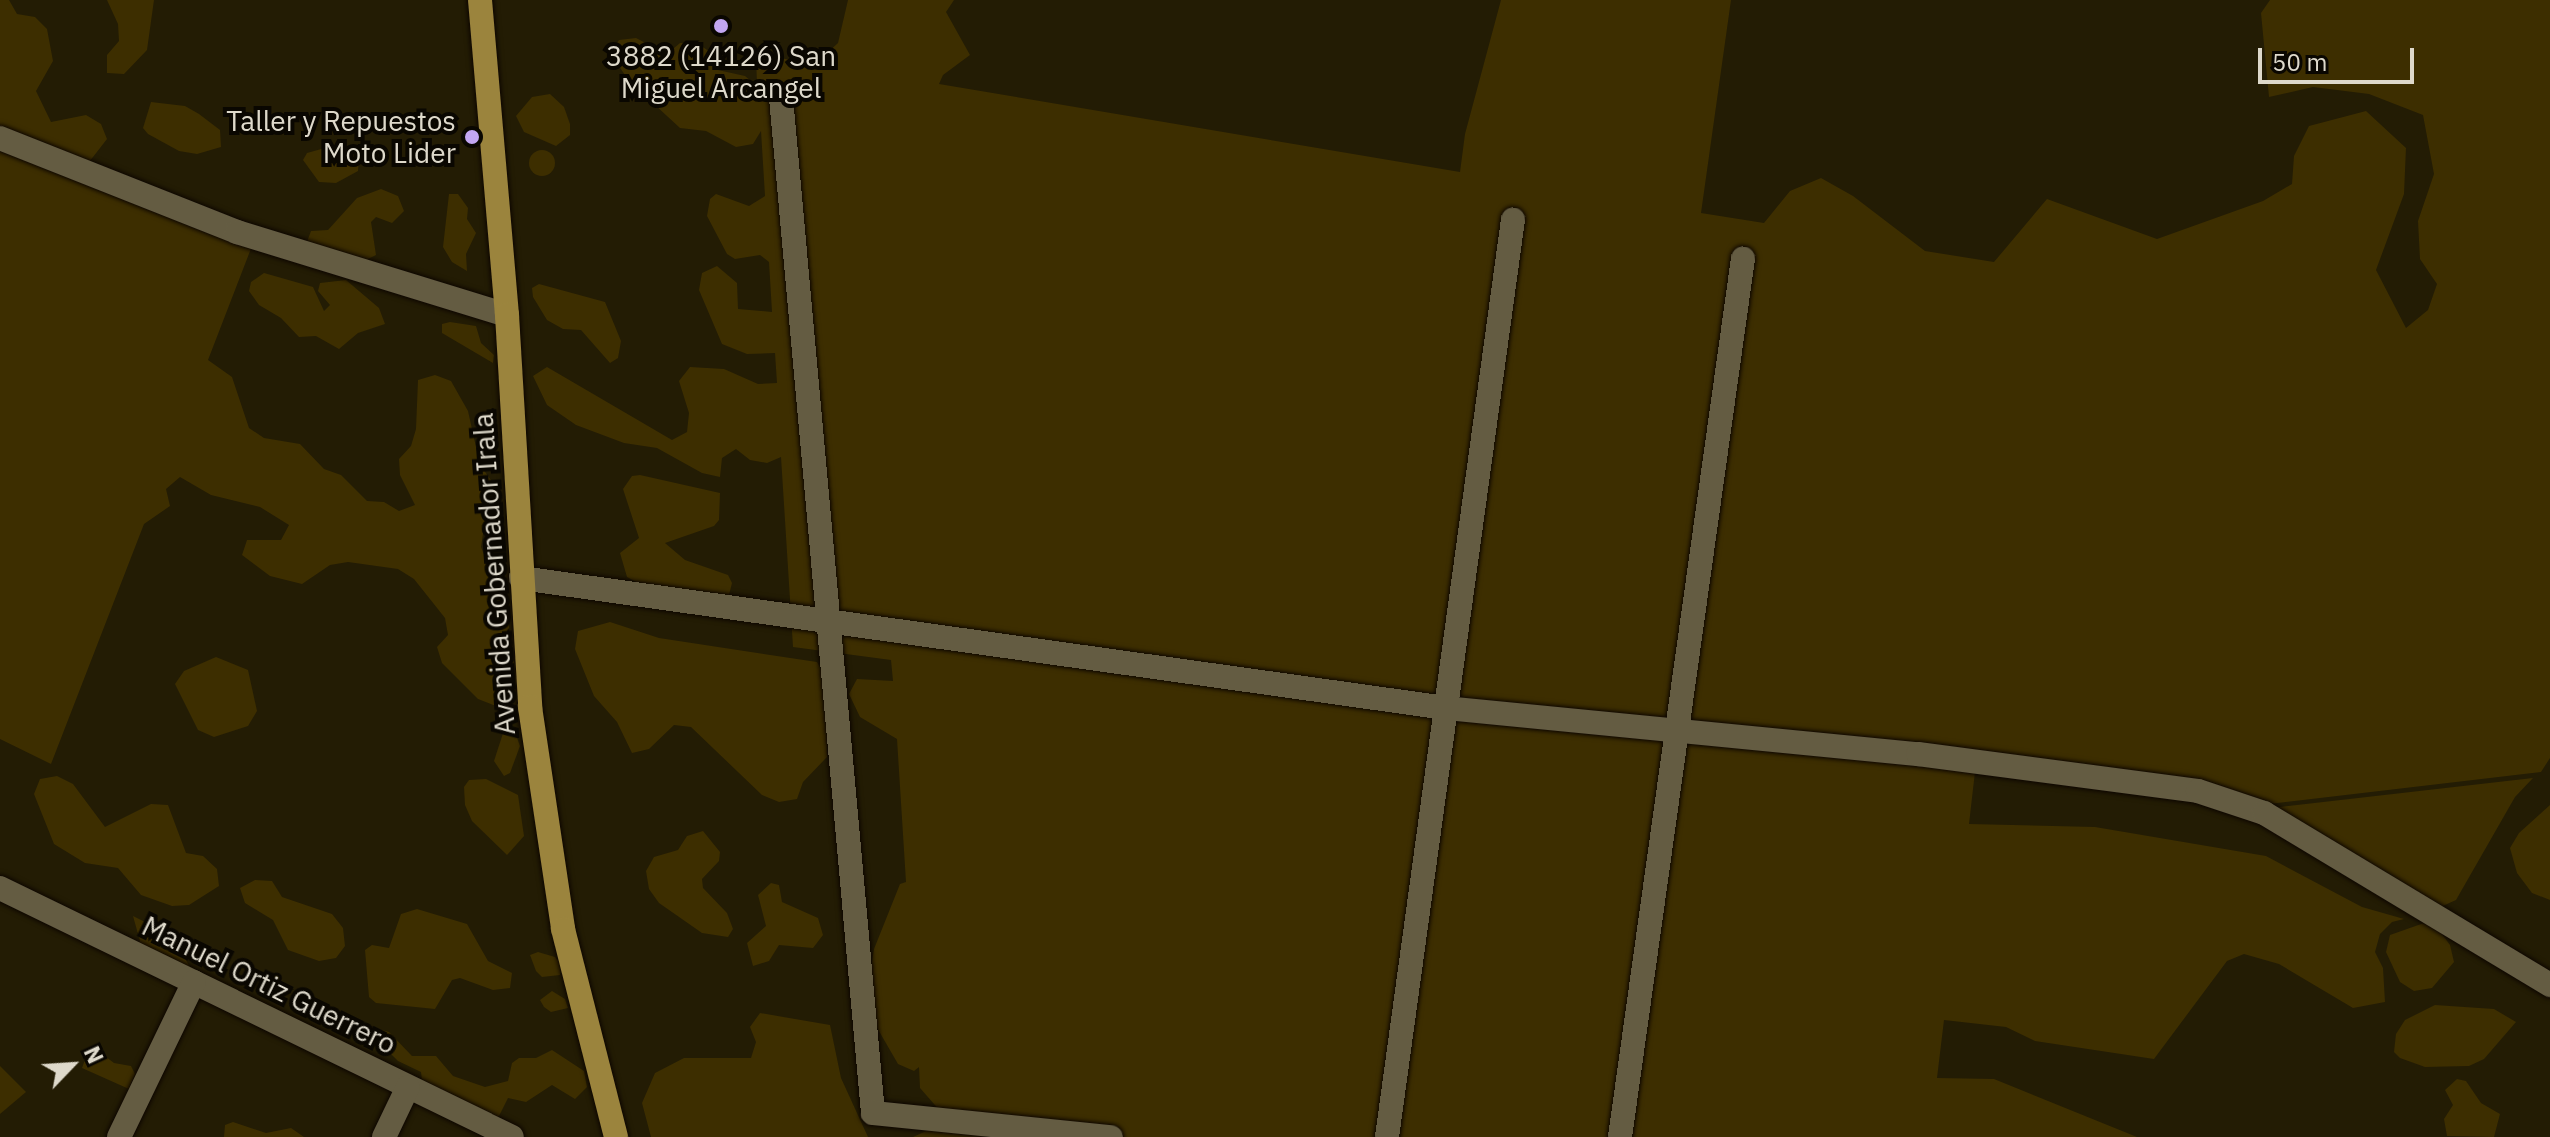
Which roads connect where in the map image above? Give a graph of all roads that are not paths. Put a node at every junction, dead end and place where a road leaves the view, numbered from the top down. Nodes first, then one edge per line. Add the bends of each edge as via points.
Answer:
1 (480, 0) edge
2 (781, 98) dead end
3 (0, 138) edge
4 (1513, 220) dead end
5 (1743, 259) dead end
6 (507, 315) junction
7 (521, 578) junction
8 (828, 618) junction
9 (1446, 708) junction
10 (1677, 732) junction
11 (0, 888) edge
12 (194, 982) junction
13 (2550, 985) edge
14 (408, 1087) junction
15 (119, 1137) edge
16 (384, 1137) edge
17 (512, 1137) edge
18 (616, 1137) edge
19 (1111, 1137) edge
20 (1387, 1137) edge
21 (1620, 1137) edge

1 - 6 main road, Avenida Gobernador Irala
2 - 8 street
3 - 6 street via 237,232
4 - 9 street
5 - 10 street
6 - 7 main road, Avenida Gobernador Irala
7 - 8 street
7 - 18 main road, Avenida Gobernador Irala via 530,707 563,929 585,1033
8 - 9 street
8 - 19 street via 873,1113
9 - 10 street
9 - 20 street
10 - 13 street via 1918,754 2225,797 2264,813
10 - 21 street
11 - 12 street, Manuel Ortiz Guerrero
12 - 14 street, Manuel Ortiz Guerrero
12 - 15 street
14 - 16 street
14 - 17 street, Manuel Ortiz Guerrero

